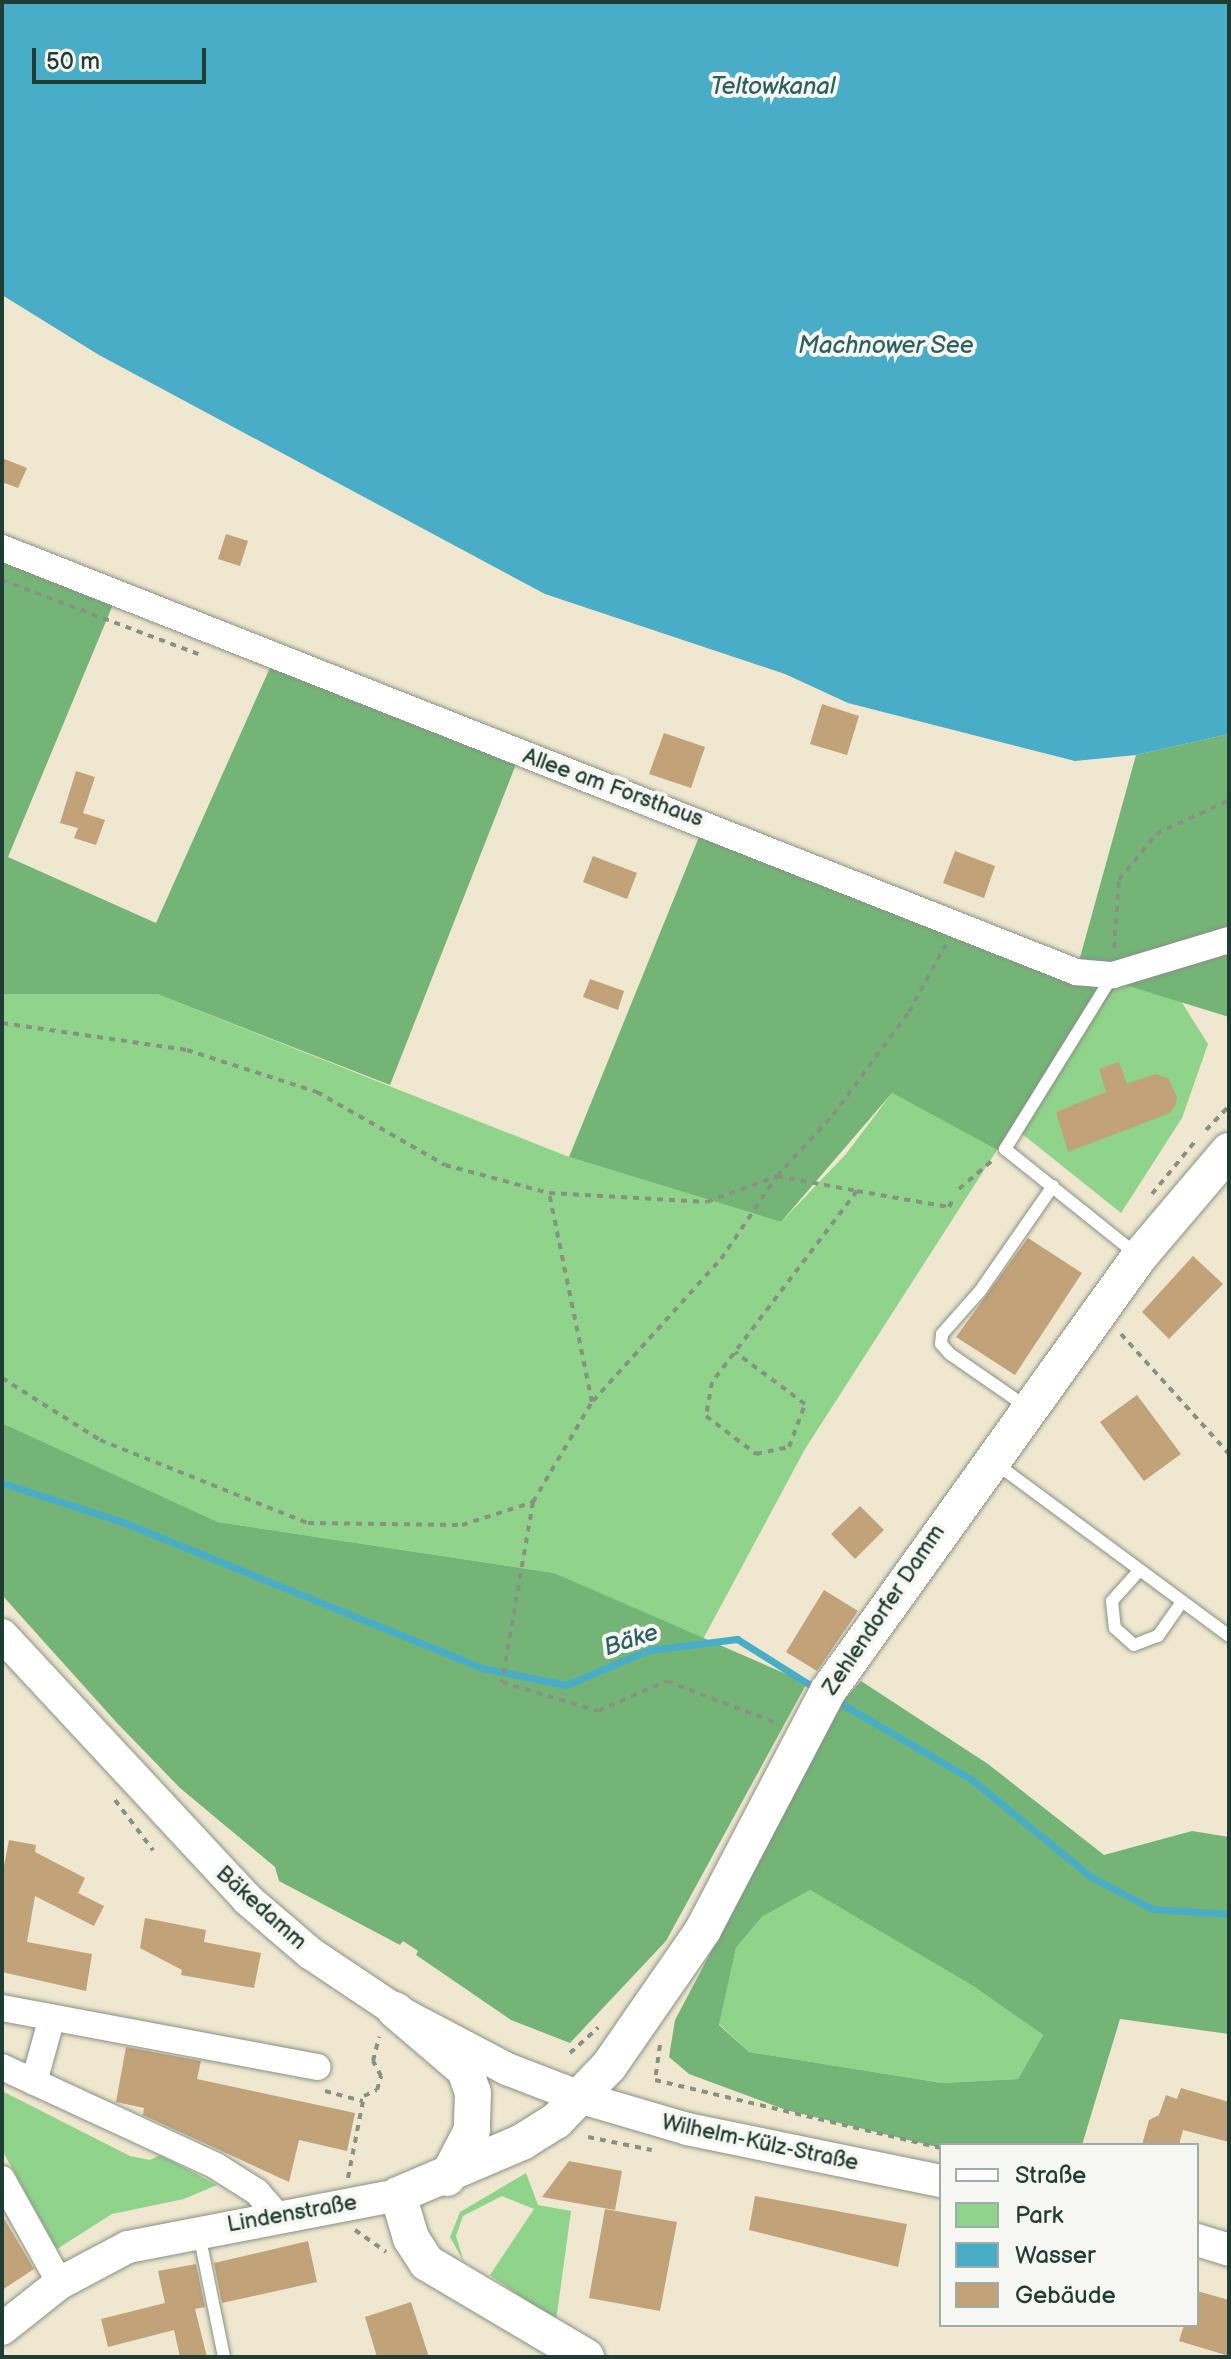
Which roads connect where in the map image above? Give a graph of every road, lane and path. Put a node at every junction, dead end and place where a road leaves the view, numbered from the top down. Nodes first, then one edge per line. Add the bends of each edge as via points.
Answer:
1 (2, 548) edge
2 (1229, 800) edge
3 (954, 927) junction
4 (1229, 940) edge
5 (1113, 975) junction
6 (2, 1023) edge
7 (1005, 1149) junction
8 (1229, 1151) edge
9 (777, 1176) junction
10 (1053, 1186) junction
11 (959, 1189) dead end
12 (857, 1191) junction
13 (549, 1193) junction
14 (953, 1199) dead end
15 (1139, 1257) junction
16 (1100, 1310) junction
17 (735, 1352) junction
18 (2, 1378) edge
19 (592, 1402) junction
20 (1028, 1408) junction
21 (1229, 1454) edge
22 (990, 1460) junction
23 (533, 1502) junction
24 (1138, 1572) junction
25 (1180, 1605) junction
26 (2, 1635) edge
27 (1229, 1636) edge
28 (802, 1733) junction
29 (2, 2008) edge
30 (52, 2017) junction
31 (388, 2020) junction
32 (2, 2067) edge
33 (318, 2067) joint
34 (655, 2080) dead end
35 (34, 2082) junction
36 (582, 2098) junction
37 (363, 2101) junction
38 (588, 2137) dead end
39 (644, 2148) dead end
40 (939, 2148) edge
41 (447, 2178) junction
42 (2, 2179) edge
43 (939, 2181) edge
44 (398, 2195) junction
45 (276, 2214) junction
46 (352, 2222) junction
47 (199, 2231) junction
48 (1199, 2241) edge
49 (1229, 2250) edge
50 (393, 2257) dead end
51 (60, 2283) junction
52 (2, 2329) edge
53 (224, 2357) edge
54 (586, 2357) edge

1 - 3 street, Allee am Forsthaus via 705,822
2 - 5 path via 1156,834 1119,880
3 - 5 street, Allee am Forsthaus via 1076,972
3 - 9 path via 909,1012 833,1115
4 - 5 street, Allee am Forsthaus
5 - 7 lane
6 - 13 path via 187,1050 317,1092 445,1165
7 - 10 lane
7 - 11 path
8 - 15 main road, Zehlendorfer Damm
9 - 12 path
9 - 13 path via 707,1202
9 - 19 path via 721,1259
10 - 15 lane
10 - 20 lane via 980,1291 942,1334 941,1344 950,1354
12 - 14 path via 949,1207
12 - 17 path
13 - 19 path
15 - 16 main road, Zehlendorfer Damm
16 - 20 main road, Zehlendorfer Damm
16 - 21 path
17 - 17 path via 712,1382 706,1416 756,1454 789,1447 805,1404
18 - 23 path via 100,1440 308,1523 462,1525
19 - 23 path
20 - 22 main road, Zehlendorfer Damm
22 - 24 lane
22 - 28 main road, Zehlendorfer Damm
23 - 28 path via 502,1682 598,1711 667,1681
24 - 25 lane
24 - 25 lane via 1112,1601 1115,1628 1134,1645 1158,1636
25 - 27 lane
26 - 31 street, Bäkedamm via 247,1899
28 - 36 main road, Zehlendorfer Damm via 703,1930 662,1994
29 - 30 street
30 - 33 street
30 - 35 street
31 - 36 street, Bäkedamm
31 - 37 path via 373,2061 381,2076 377,2090
31 - 41 main road via 465,2070 473,2093 467,2147
32 - 35 street
33 - 37 path via 327,2077 325,2093
34 - 40 path
35 - 45 street via 216,2166 257,2192
36 - 41 main road, Lindenstraße via 522,2142
36 - 43 street, Wilhelm-Külz-Straße via 687,2129
37 - 46 path via 348,2177
38 - 39 path
41 - 44 main road, Lindenstraße
42 - 51 street
44 - 46 street, Lindenstraße
44 - 54 main road via 411,2238 427,2263
45 - 46 street, Lindenstraße
45 - 47 street, Lindenstraße
46 - 50 path
47 - 51 street, Lindenstraße via 128,2247
47 - 53 lane
48 - 49 street
51 - 52 street, Lindenstraße

